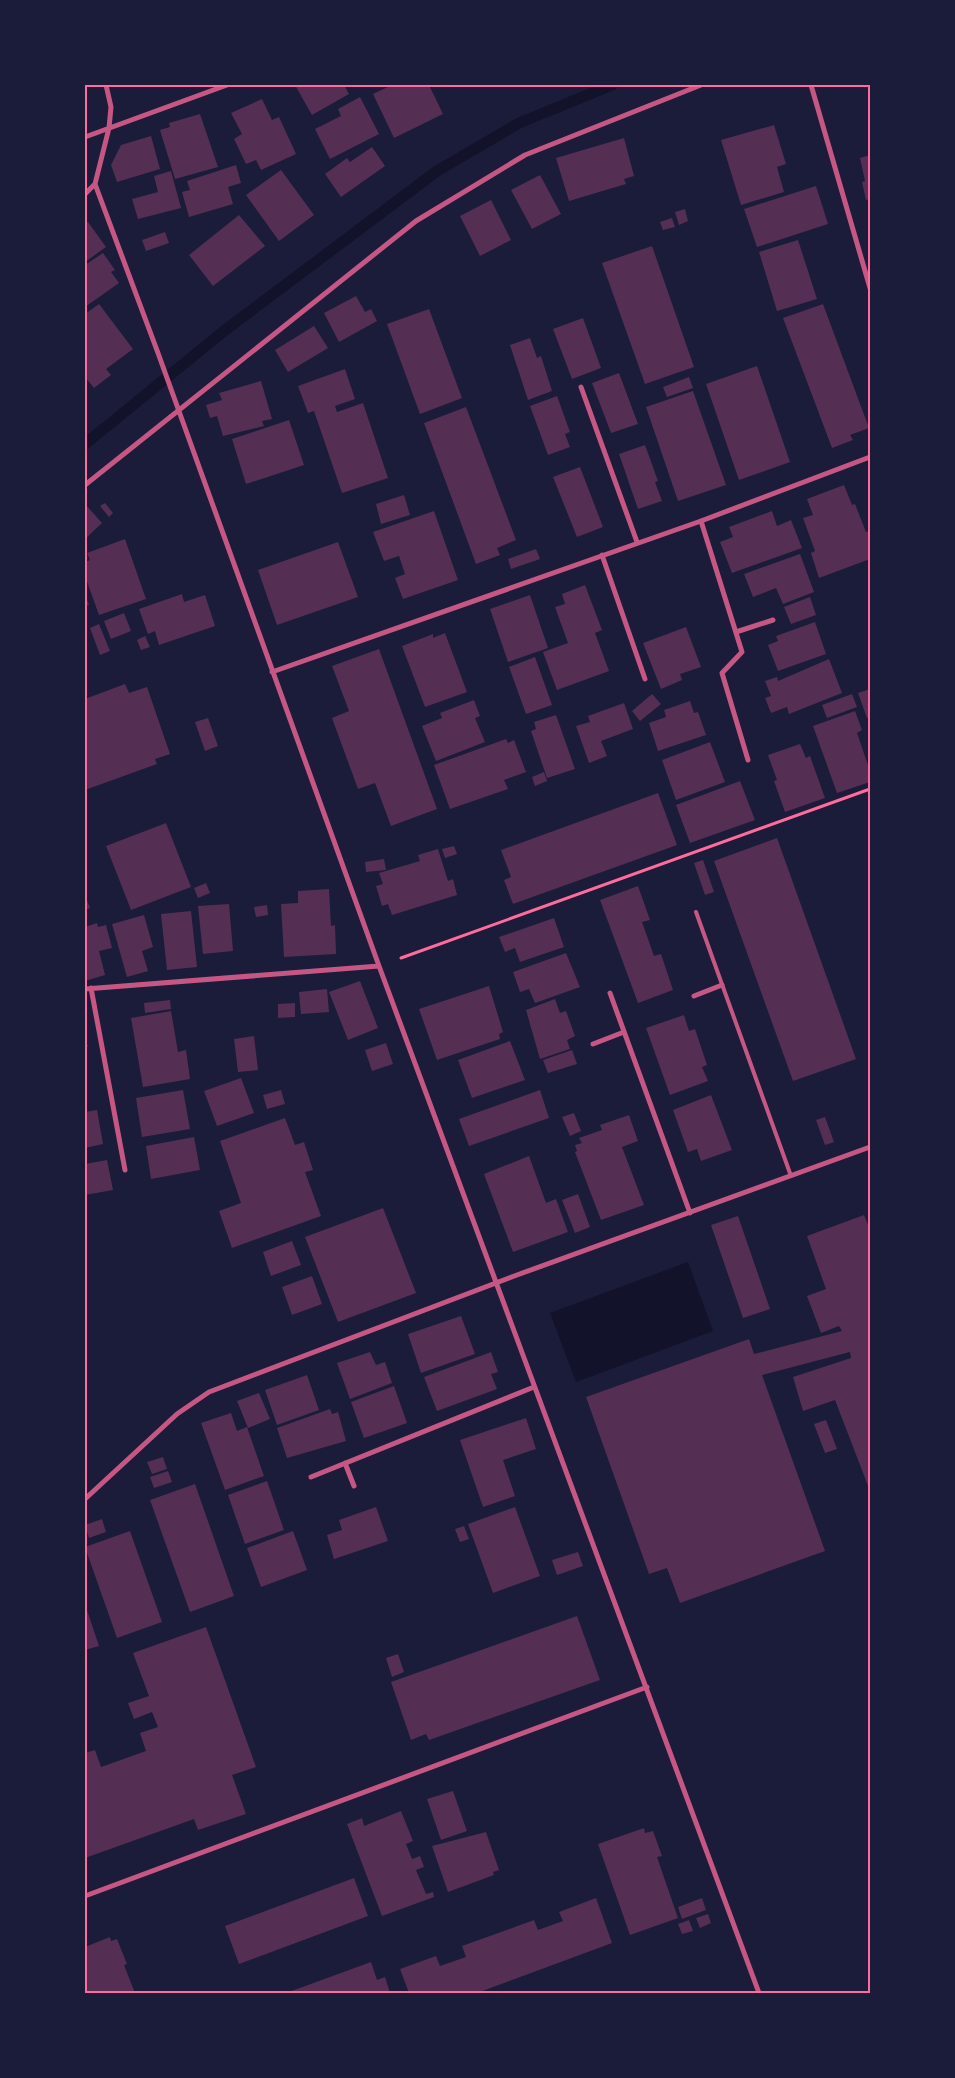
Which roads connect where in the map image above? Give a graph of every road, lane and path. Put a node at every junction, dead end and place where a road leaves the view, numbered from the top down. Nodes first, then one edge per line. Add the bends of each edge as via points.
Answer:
1 (106, 85) edge
2 (227, 85) edge
3 (701, 85) edge
4 (811, 85) edge
5 (110, 128) junction
6 (85, 137) edge
7 (95, 184) junction
8 (85, 194) edge
9 (870, 288) edge
10 (581, 387) dead end
11 (178, 410) junction
12 (870, 457) edge
13 (85, 485) edge
14 (701, 521) junction
15 (637, 542) junction
16 (602, 555) junction
17 (773, 620) dead end
18 (736, 632) junction
19 (272, 672) junction
20 (645, 679) dead end
21 (748, 760) dead end
22 (870, 789) edge
23 (696, 912) dead end
24 (379, 966) junction
25 (722, 985) junction
26 (91, 988) junction
27 (85, 989) edge
28 (610, 993) dead end
29 (694, 996) dead end
30 (624, 1032) junction
31 (593, 1044) dead end
32 (870, 1147) edge
33 (125, 1170) dead end
34 (790, 1176) junction
35 (690, 1213) junction
36 (496, 1283) junction
37 (534, 1388) junction
38 (345, 1463) junction
39 (311, 1477) dead end
40 (354, 1486) dead end
41 (85, 1499) edge
42 (647, 1687) junction
43 (85, 1896) edge
44 (759, 1993) edge

1 - 5 street via 111,107
2 - 5 street
3 - 11 street via 525,155 416,221
4 - 9 street
5 - 6 street
5 - 7 street
7 - 8 street
7 - 11 street
10 - 15 street
11 - 13 street
11 - 19 street
12 - 14 street
14 - 15 street
14 - 18 street
15 - 16 street
16 - 19 street
16 - 20 street
17 - 18 street
18 - 21 street via 742,652 722,673
19 - 24 street
22 - 24 path
23 - 25 lane
24 - 26 street
24 - 36 street
25 - 29 street
25 - 34 lane
26 - 27 street
26 - 33 street
28 - 30 street
30 - 31 street
30 - 35 street
32 - 34 street
34 - 35 street
35 - 36 street
36 - 37 street
36 - 41 street via 209,1392 177,1414
37 - 38 street
37 - 42 street
38 - 39 street
38 - 40 street
42 - 43 street
42 - 44 street

